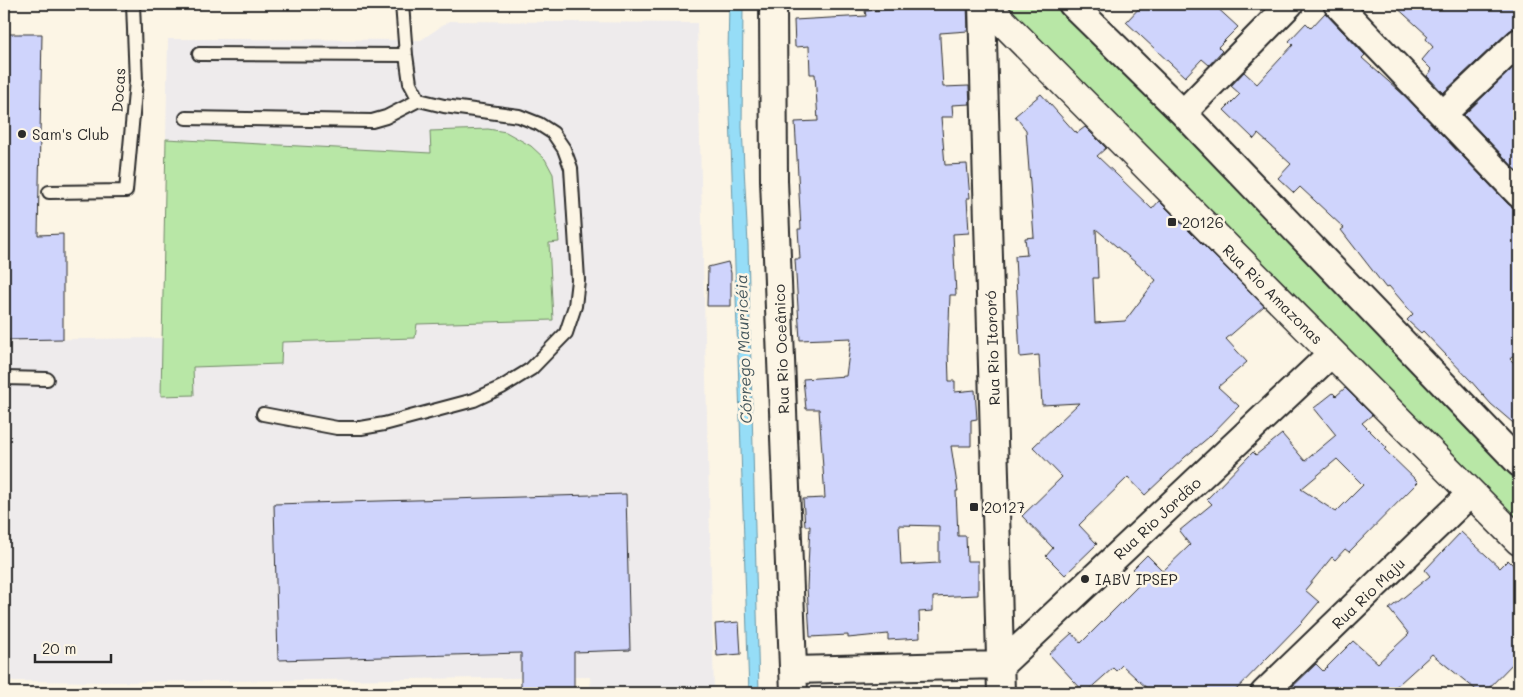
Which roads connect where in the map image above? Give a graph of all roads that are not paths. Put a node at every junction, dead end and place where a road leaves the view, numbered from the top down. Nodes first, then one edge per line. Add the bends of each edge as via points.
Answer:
1 (133, 4) edge
2 (402, 4) edge
3 (773, 4) edge
4 (984, 4) edge
5 (1072, 4) edge
6 (1290, 4) edge
7 (1337, 4) edge
8 (1519, 42) edge
9 (199, 54) dead end
10 (406, 55) junction
11 (419, 100) junction
12 (1183, 112) junction
13 (1443, 114) junction
14 (186, 118) dead end
15 (49, 192) dead end
16 (1519, 194) edge
17 (1332, 353) junction
18 (4, 378) edge
19 (47, 379) dead end
20 (263, 414) dead end
21 (1519, 463) edge
22 (1471, 493) junction
23 (1519, 541) edge
24 (1001, 665) junction
25 (794, 681) edge
26 (1001, 693) edge
27 (1264, 693) edge

1 - 15 lane, Docas via 136,81 126,190
2 - 10 lane
3 - 25 street, Rua Rio Oceânico via 774,180
4 - 17 street, Rua Rio Amazonas
4 - 24 street, Rua Rio Itororó
5 - 12 street
6 - 12 street
7 - 13 street
8 - 13 street
9 - 10 lane
10 - 11 lane via 410,83
11 - 14 lane via 372,121
11 - 20 lane via 518,116 553,133 564,149 571,168 578,280 575,306 566,333 531,369 474,400 361,428 337,428
12 - 21 street
13 - 16 street
17 - 22 street, Rua Rio Amazonas
17 - 24 street, Rua Rio Jordão
18 - 19 lane
22 - 23 street, Rua Rio Amazonas
22 - 27 street, Rua Rio Maju
24 - 25 street
24 - 26 street, Rua Rio Itororó

